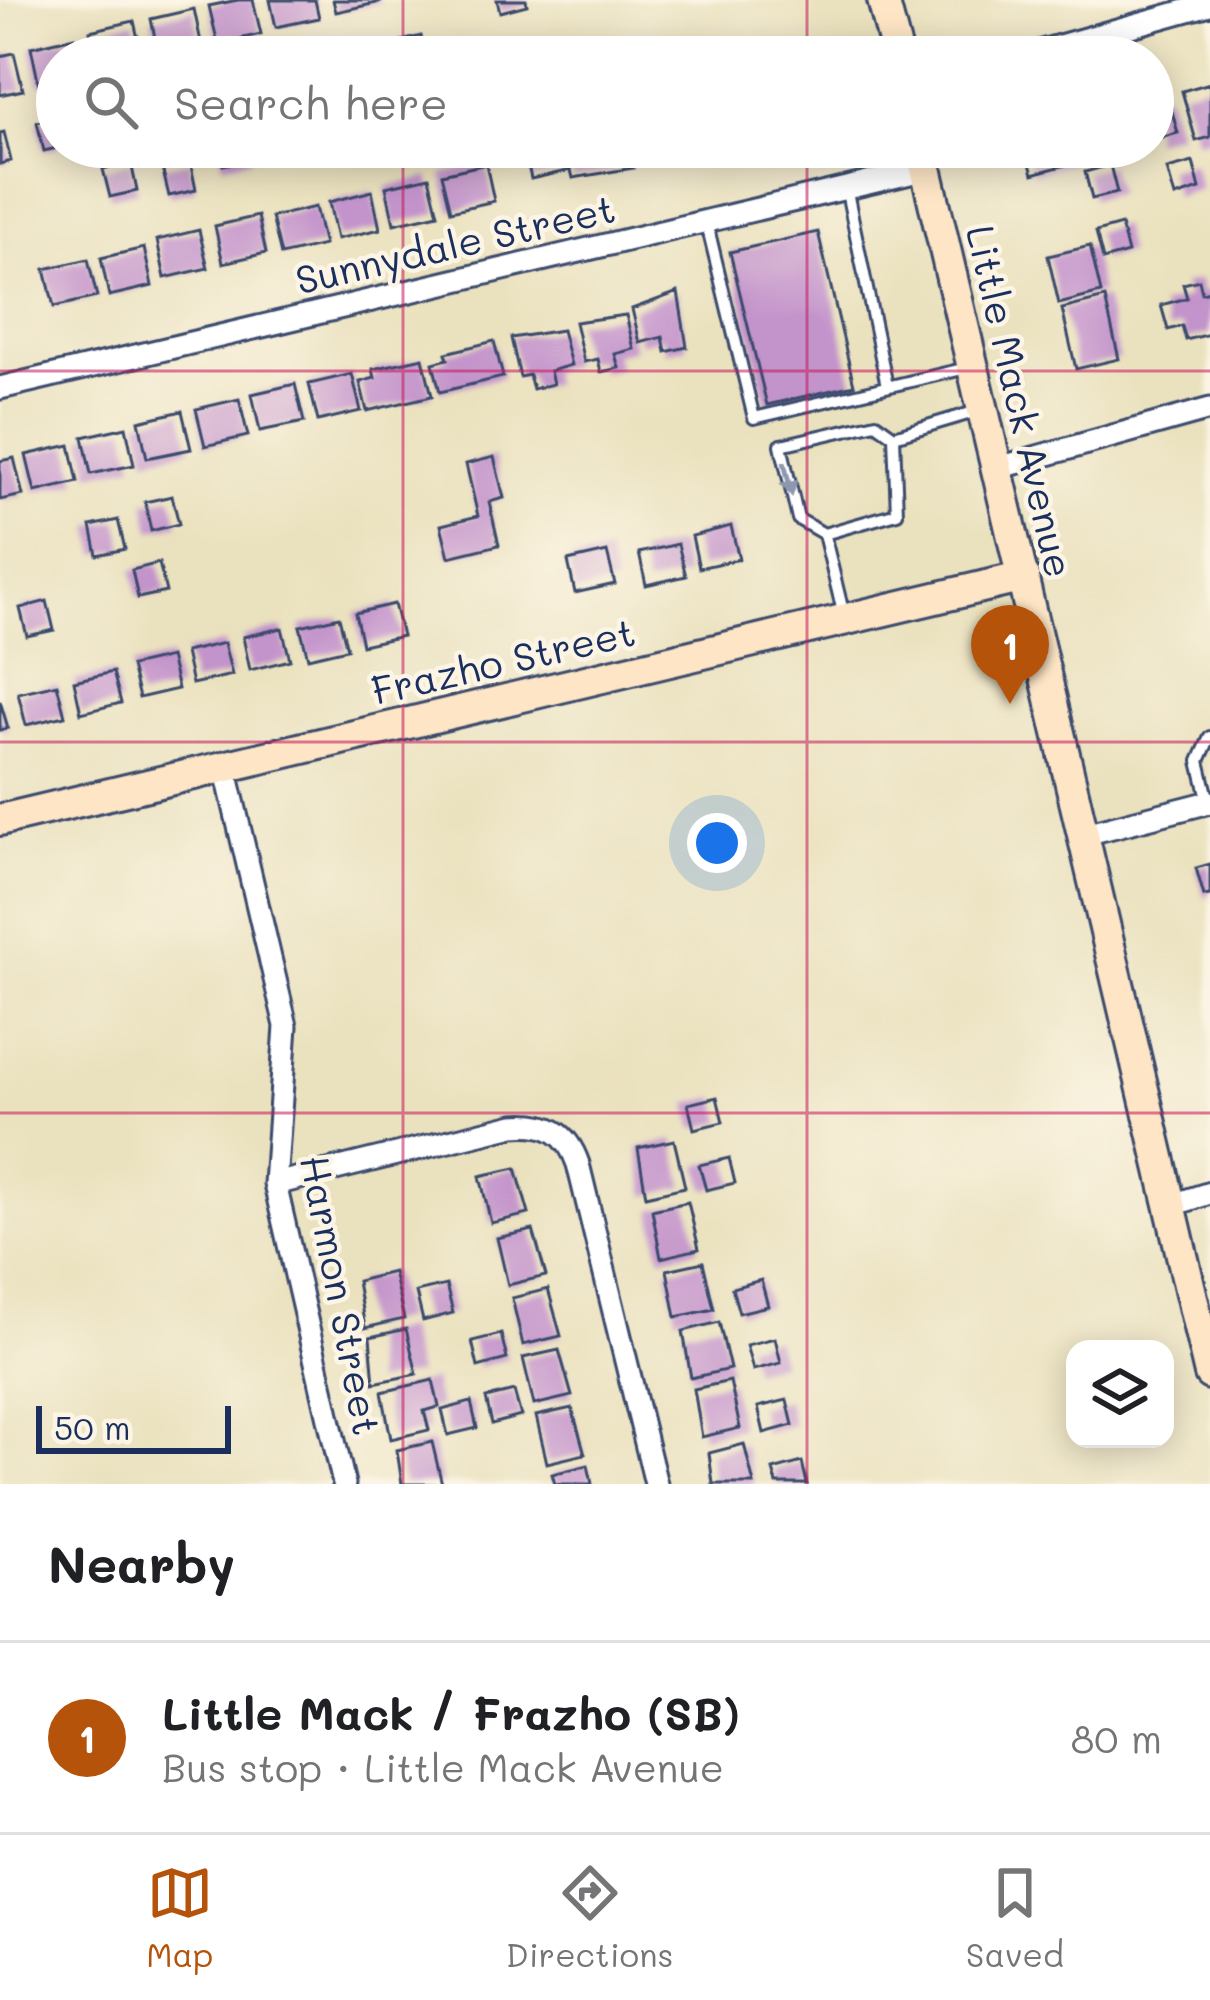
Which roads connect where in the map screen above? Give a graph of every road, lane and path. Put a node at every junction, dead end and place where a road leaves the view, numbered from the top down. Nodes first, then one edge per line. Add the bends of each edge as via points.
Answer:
1 (883, 0) edge
2 (1210, 4) edge
3 (892, 36) edge
4 (1095, 36) edge
5 (897, 168) edge
6 (926, 168) edge
7 (846, 187) junction
8 (706, 220) junction
9 (973, 366) junction
10 (887, 386) junction
11 (0, 388) edge
12 (984, 409) junction
13 (1210, 409) edge
14 (894, 436) junction
15 (998, 468) junction
16 (824, 534) junction
17 (1024, 578) junction
18 (845, 619) junction
19 (1210, 737) edge
20 (226, 767) junction
21 (1209, 802) edge
22 (0, 820) edge
23 (1081, 835) junction
24 (275, 1184) junction
25 (1210, 1193) edge
26 (1172, 1204) junction
27 (1210, 1374) edge
28 (344, 1484) edge
29 (656, 1484) edge

1 - 3 main road
2 - 4 street
5 - 7 street, Sunnydale Street
6 - 9 main road, Little Mack Avenue
7 - 8 street, Sunnydale Street
7 - 10 lane
8 - 10 lane via 754,418
8 - 11 street, Sunnydale Street
9 - 10 lane
9 - 12 main road, Little Mack Avenue
12 - 14 lane
12 - 15 main road, Little Mack Avenue
13 - 15 street
14 - 16 lane via 898,513
14 -> 16 lane via 876,423 781,446 798,518
15 - 17 main road, Little Mack Avenue
16 - 18 lane
17 - 18 main road, Frazho Street
17 - 23 main road, Little Mack Avenue
18 - 20 main road, Frazho Street
19 - 21 lane via 1198,761
20 - 22 main road, Frazho Street
20 - 24 street, Harmon Street via 286,1026
21 - 23 street
23 - 26 main road, Little Mack Avenue
24 - 28 street, Harmon Street
24 - 29 street via 514,1125 548,1126 565,1137
25 - 26 street
26 - 27 main road, Little Mack Avenue

